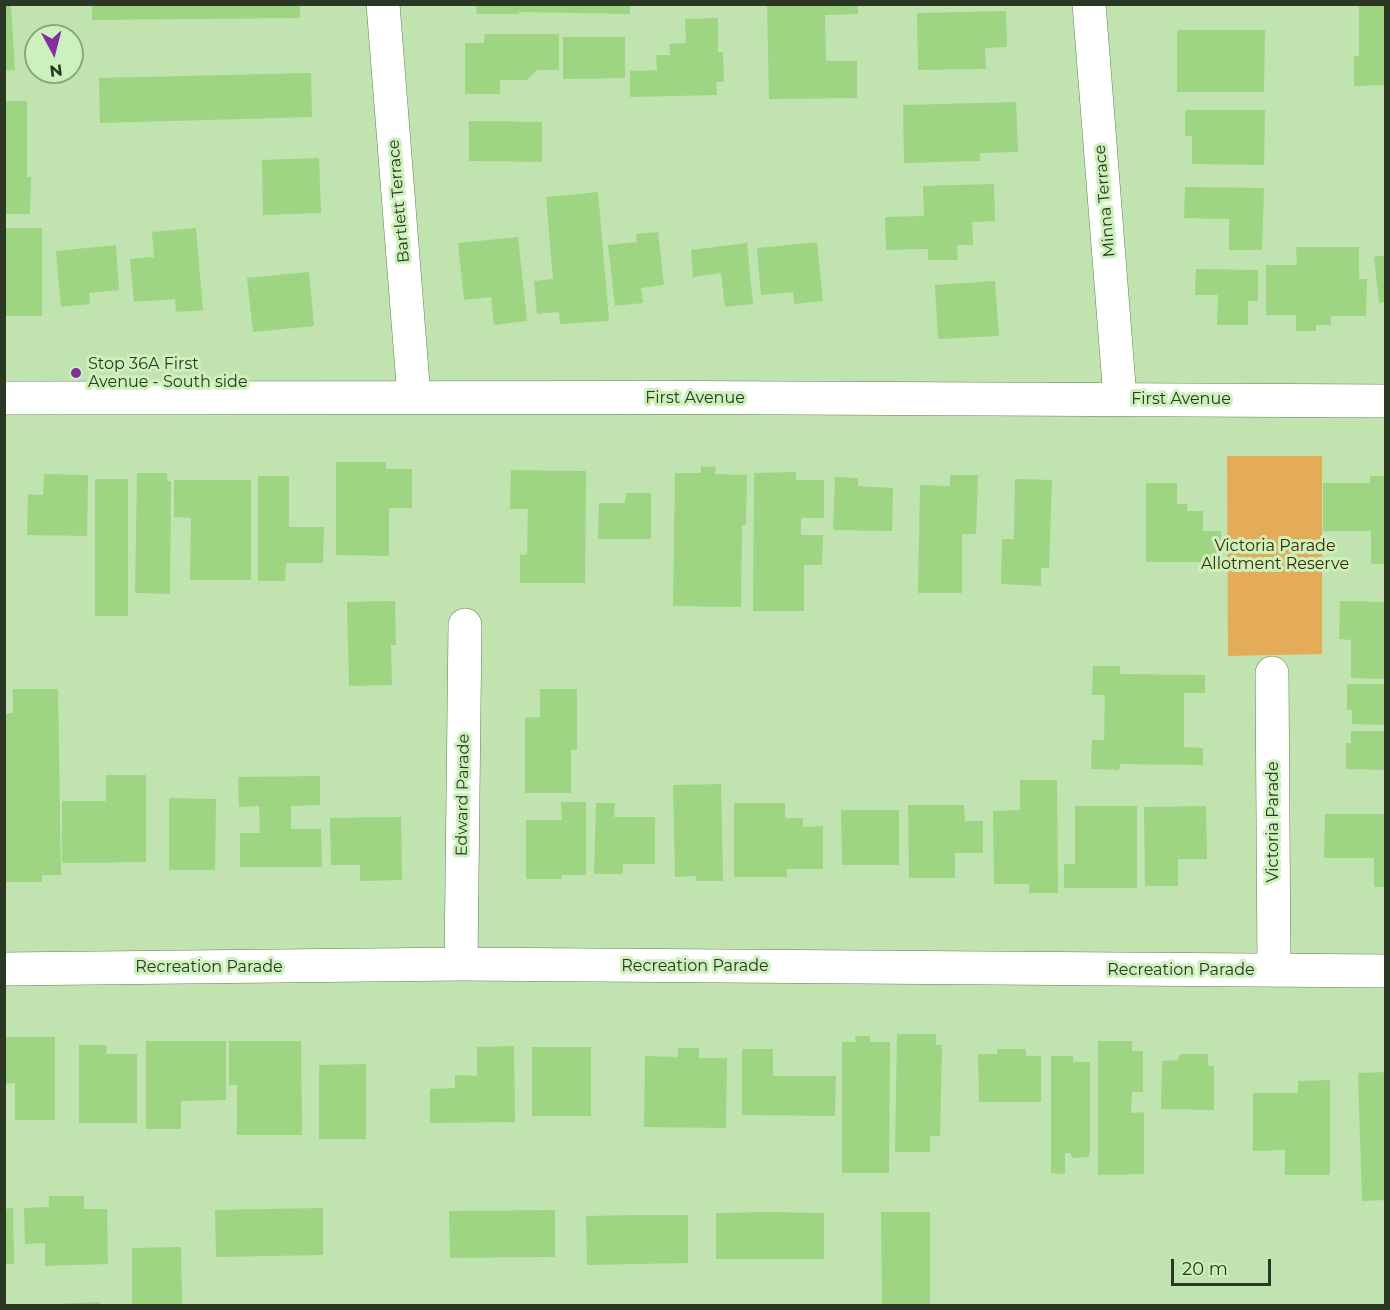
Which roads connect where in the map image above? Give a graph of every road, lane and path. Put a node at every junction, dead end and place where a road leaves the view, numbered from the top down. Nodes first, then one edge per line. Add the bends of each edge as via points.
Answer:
1 (383, 4) edge
2 (1089, 4) edge
3 (414, 397) junction
4 (4, 398) edge
5 (1120, 399) junction
6 (1386, 400) edge
7 (465, 625) dead end
8 (1272, 674) dead end
9 (461, 964) junction
10 (4, 969) edge
11 (1274, 970) junction
12 (1386, 971) edge

1 - 3 street, Bartlett Terrace
2 - 5 street, Minna Terrace
3 - 4 street, First Avenue
3 - 5 street, First Avenue
5 - 6 street, First Avenue
7 - 9 street, Edward Parade
8 - 11 street, Victoria Parade
9 - 10 street, Recreation Parade
9 - 11 street, Recreation Parade
11 - 12 street, Recreation Parade

